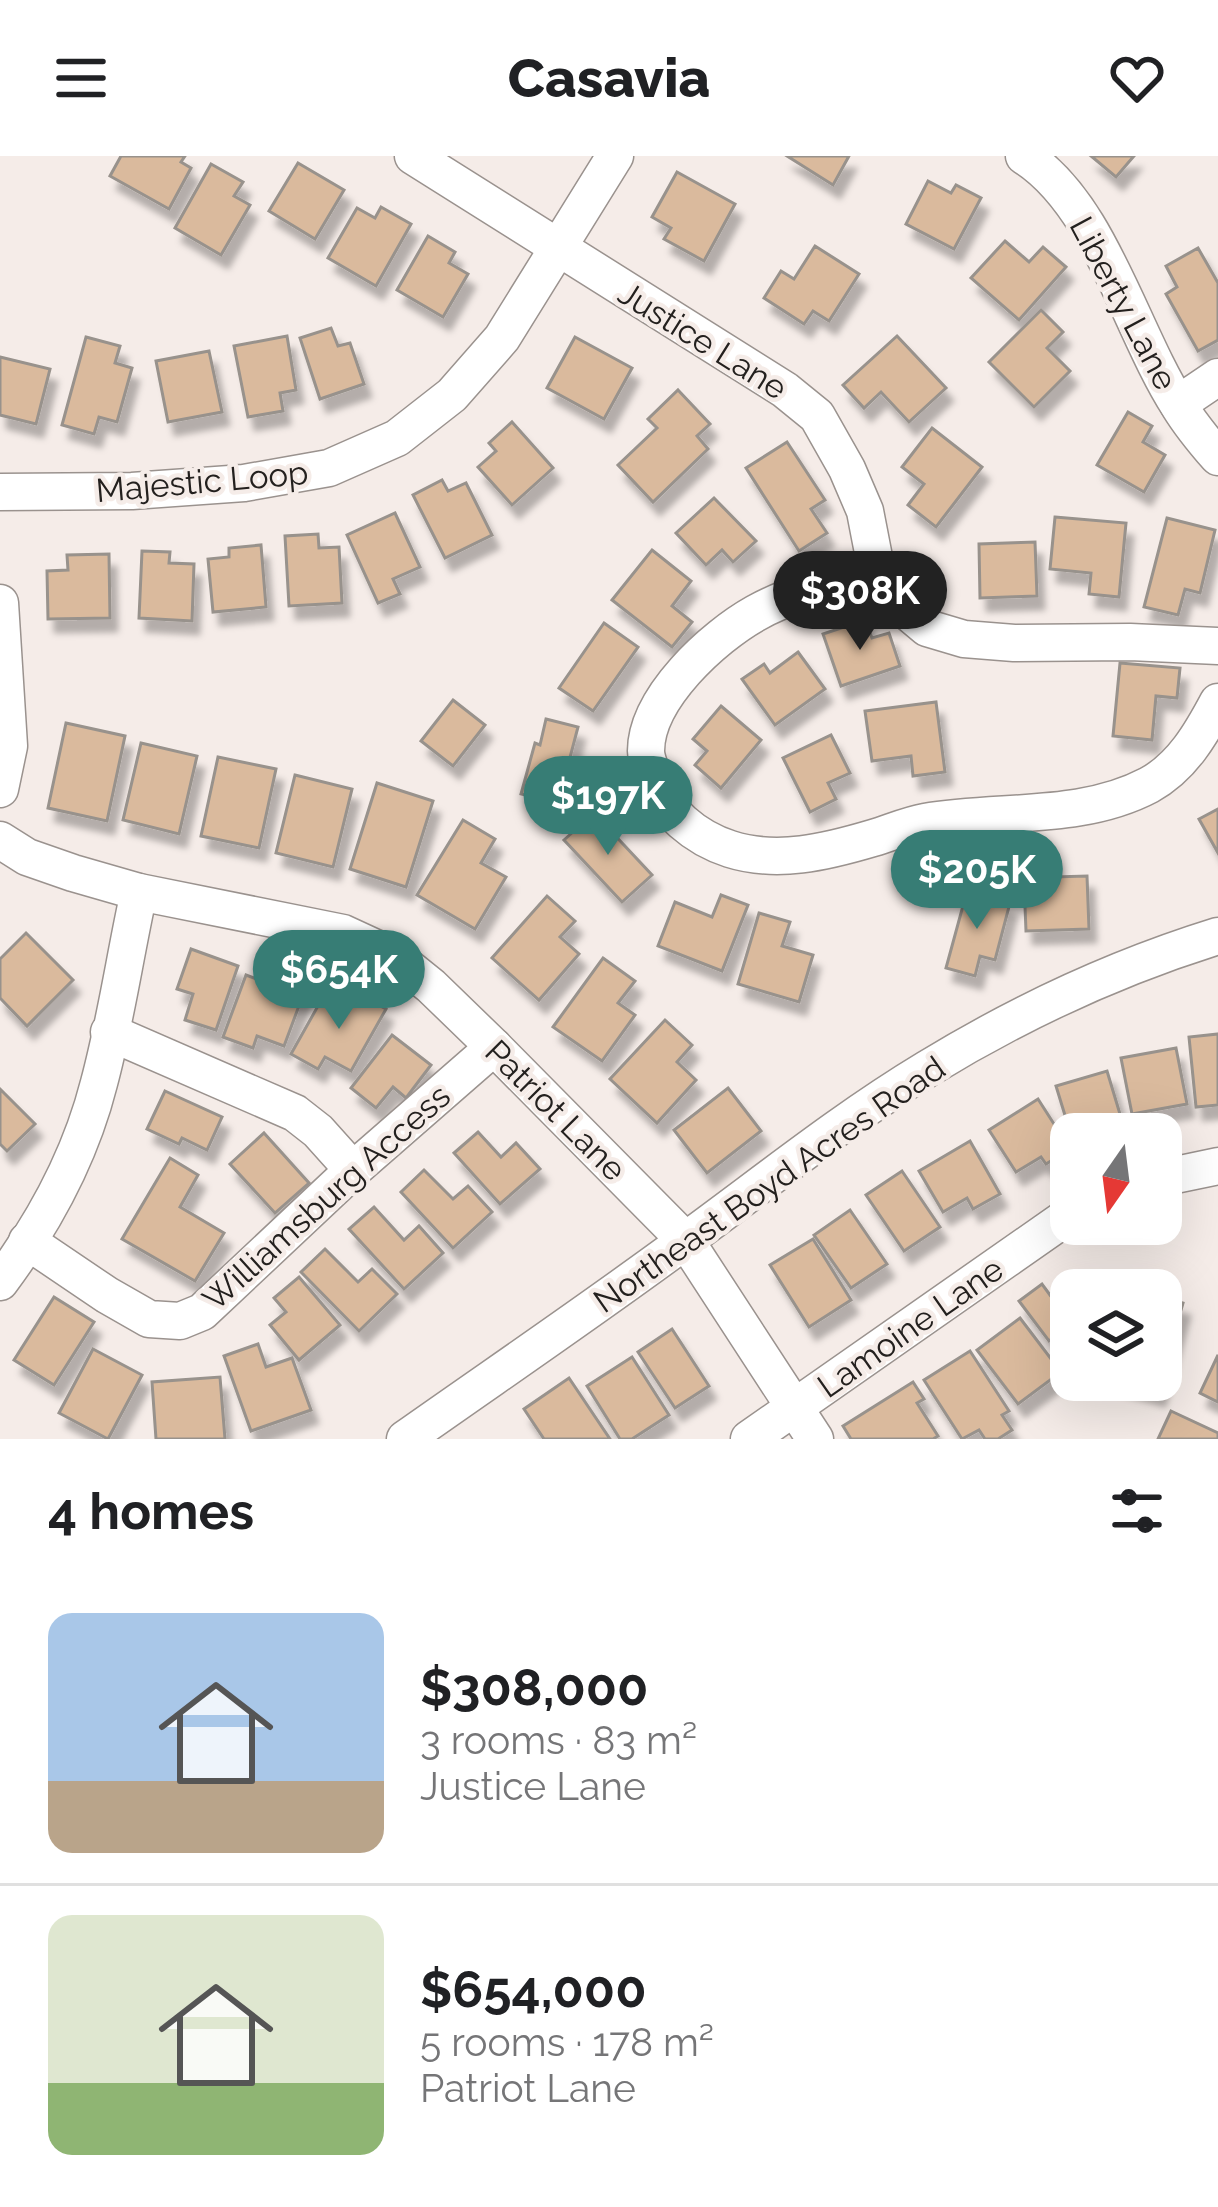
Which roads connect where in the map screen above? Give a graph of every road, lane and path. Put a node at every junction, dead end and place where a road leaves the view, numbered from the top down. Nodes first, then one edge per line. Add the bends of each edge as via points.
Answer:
1 (412, 156) edge
2 (615, 156) edge
3 (1024, 156) edge
4 (559, 249) junction
5 (1218, 377) edge
6 (1178, 404) junction
7 (1218, 457) edge
8 (0, 492) edge
9 (877, 573) junction
10 (0, 603) edge
11 (1218, 646) edge
12 (1218, 702) edge
13 (0, 789) edge
14 (0, 840) edge
15 (139, 892) junction
16 (1218, 936) edge
17 (110, 1032) junction
18 (494, 1047) junction
19 (1218, 1166) edge
20 (352, 1170) junction
21 (1182, 1174) edge
22 (1050, 1229) edge
23 (27, 1241) junction
24 (686, 1241) junction
25 (0, 1282) edge
26 (795, 1408) junction
27 (405, 1439) edge
28 (749, 1439) edge
29 (815, 1439) edge

1 - 4 street, Justice Lane
2 - 4 street, Majestic Loop
3 - 6 street, Liberty Lane via 1067,196
4 - 8 street, Majestic Loop via 502,338 452,395 397,438 329,468 244,483
4 - 9 street, Justice Lane via 817,416 865,511
5 - 6 street
6 - 7 street, Liberty Lane
9 - 11 street, Justice Lane via 927,628 964,639
9 - 12 street via 754,614 674,681 655,710 646,752 658,794 683,824 727,848 772,857 922,822 1100,804 1176,765
10 - 13 street via 9,746
14 - 15 street, Patriot Lane via 27,857
15 - 17 street
15 - 18 street, Patriot Lane via 343,933 395,957
16 - 24 street, Northeast Boyd Acres Road via 1110,976 928,1068
17 - 20 street via 295,1113
17 - 23 street via 79,1142
18 - 20 street, Williamsburg Access
18 - 24 street, Patriot Lane
19 - 21 street
20 - 23 street, Williamsburg Access via 202,1312 180,1321 149,1319
22 - 26 street, Lamoine Lane
23 - 25 street
24 - 26 street, Patriot Lane
24 - 27 street, Northeast Boyd Acres Road
26 - 28 street, Lamoine Lane
26 - 29 street, Patriot Lane

